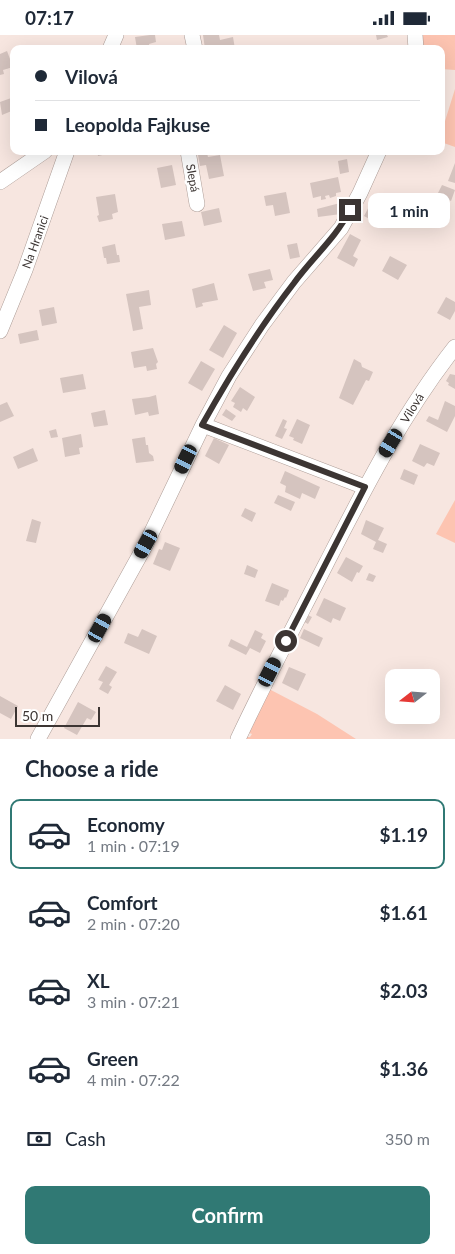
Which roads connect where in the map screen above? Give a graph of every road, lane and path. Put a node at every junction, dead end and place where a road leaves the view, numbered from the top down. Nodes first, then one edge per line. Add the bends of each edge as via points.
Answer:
1 (39, 155) edge
2 (67, 155) edge
3 (189, 155) edge
4 (377, 155) edge
5 (0, 181) edge
6 (197, 204) dead end
7 (0, 331) edge
8 (455, 347) edge
9 (202, 425) junction
10 (365, 487) junction
11 (38, 739) edge
12 (238, 739) edge

1 - 5 street
2 - 7 street, Na Hranici
3 - 6 street, Slepá
4 - 9 street via 341,228 262,325
8 - 10 street, Vilová via 425,387
9 - 10 street
9 - 11 street via 146,544
10 - 12 street, Vilová

